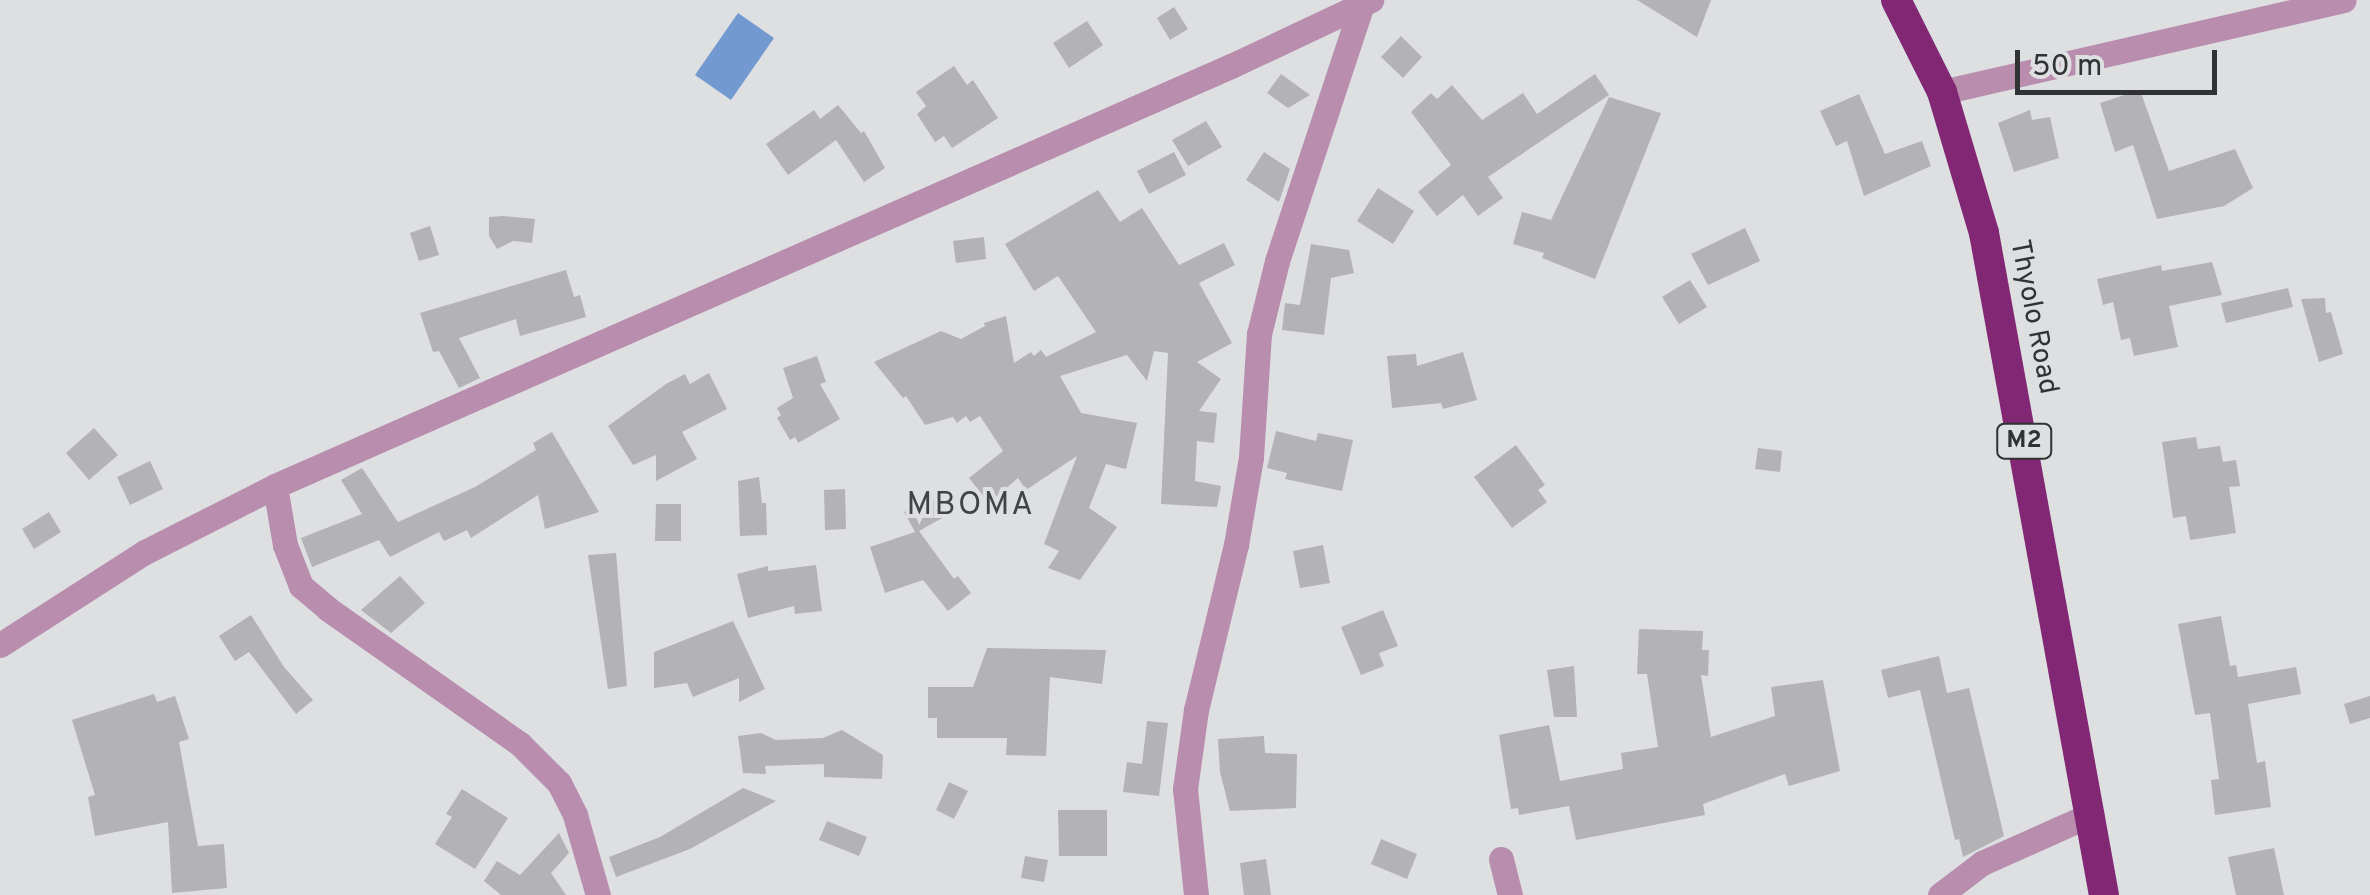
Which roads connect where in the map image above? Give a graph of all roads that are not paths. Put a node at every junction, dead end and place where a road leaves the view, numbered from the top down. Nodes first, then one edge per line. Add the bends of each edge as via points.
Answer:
1 (1896, 0) edge
2 (2344, 0) edge
3 (1366, 2) edge
4 (1942, 92) junction
5 (275, 486) junction
6 (0, 645) edge
7 (2092, 814) junction
8 (1502, 858) dead end
9 (598, 895) edge
10 (1196, 895) edge
11 (1510, 895) edge
12 (1940, 895) edge
13 (2104, 895) edge

1 - 4 highway, Thyolo Road / M2
2 - 4 street
3 - 5 street
3 - 10 street via 1277,262 1260,334 1251,457 1185,789
4 - 7 highway, Thyolo Road / M2 via 1984,233
5 - 6 street via 146,552
5 - 9 street via 285,545 302,586 520,744 558,784 575,814
7 - 12 street via 1982,863
7 - 13 highway, Thyolo Road / M2
8 - 11 street

